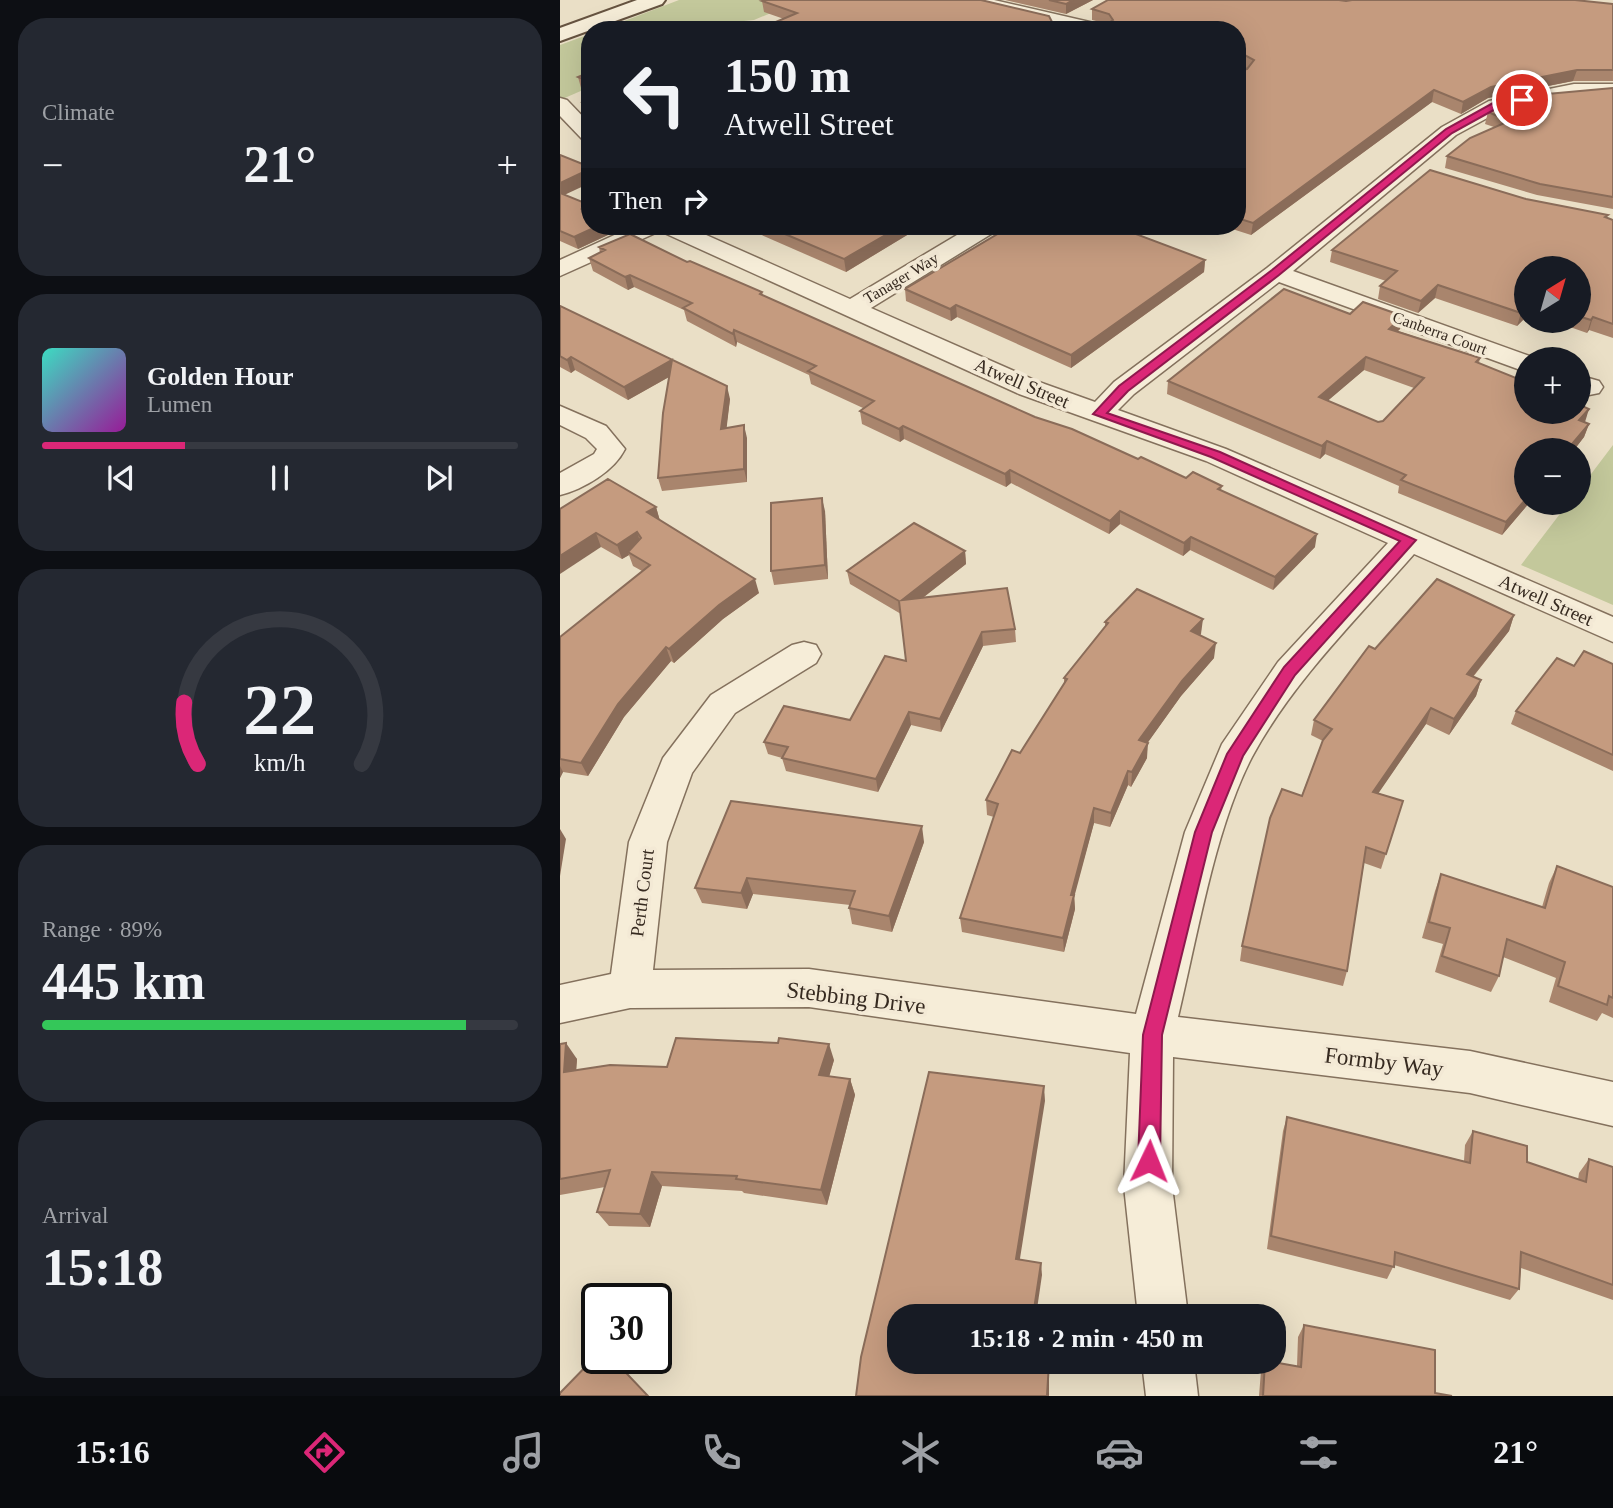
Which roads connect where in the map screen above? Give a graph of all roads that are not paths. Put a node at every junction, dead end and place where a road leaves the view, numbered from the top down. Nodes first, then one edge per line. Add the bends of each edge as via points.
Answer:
1 (655, 0) edge
2 (971, 0) edge
3 (1091, 10) edge
4 (598, 21) edge
5 (1070, 21) joint
6 (581, 27) edge
7 (560, 35) edge
8 (1613, 90) edge
9 (560, 104) edge
10 (581, 126) edge
11 (1407, 166) junction
12 (1432, 173) edge
13 (633, 235) edge
14 (687, 235) edge
15 (973, 235) edge
16 (560, 269) edge
17 (1276, 273) junction
18 (851, 309) junction
19 (1514, 360) edge
20 (560, 414) edge
21 (1099, 414) junction
22 (560, 486) edge
23 (1409, 540) junction
24 (1613, 631) edge
25 (804, 654) dead end
26 (630, 989) junction
27 (560, 1004) edge
28 (1153, 1035) junction
29 (1613, 1104) edge
30 (1162, 1304) edge
31 (1169, 1374) edge
32 (1172, 1396) edge

1 - 4 street
2 - 5 street
3 - 5 street
6 - 7 street
8 - 11 street via 1574,90 1496,105 1449,131
9 - 10 street
11 - 12 street
11 - 17 street
13 - 16 street
14 - 18 street, Atwell Street
15 - 18 street, Tanager Way
17 - 19 street, Canberra Court
17 - 21 street via 1124,388
18 - 21 street, Atwell Street
20 - 22 street via 593,430 611,449 606,458
21 - 23 street, Atwell Street via 1216,455
23 - 24 street, Atwell Street
23 - 28 street via 1290,671 1236,754 1204,832
25 - 26 street, Perth Court via 723,704 676,768 648,842
26 - 27 street, Stebbing Drive
26 - 28 street, Stebbing Drive via 809,988
28 - 29 street, Formby Way via 1470,1072
28 - 30 street via 1148,1186
31 - 32 street

